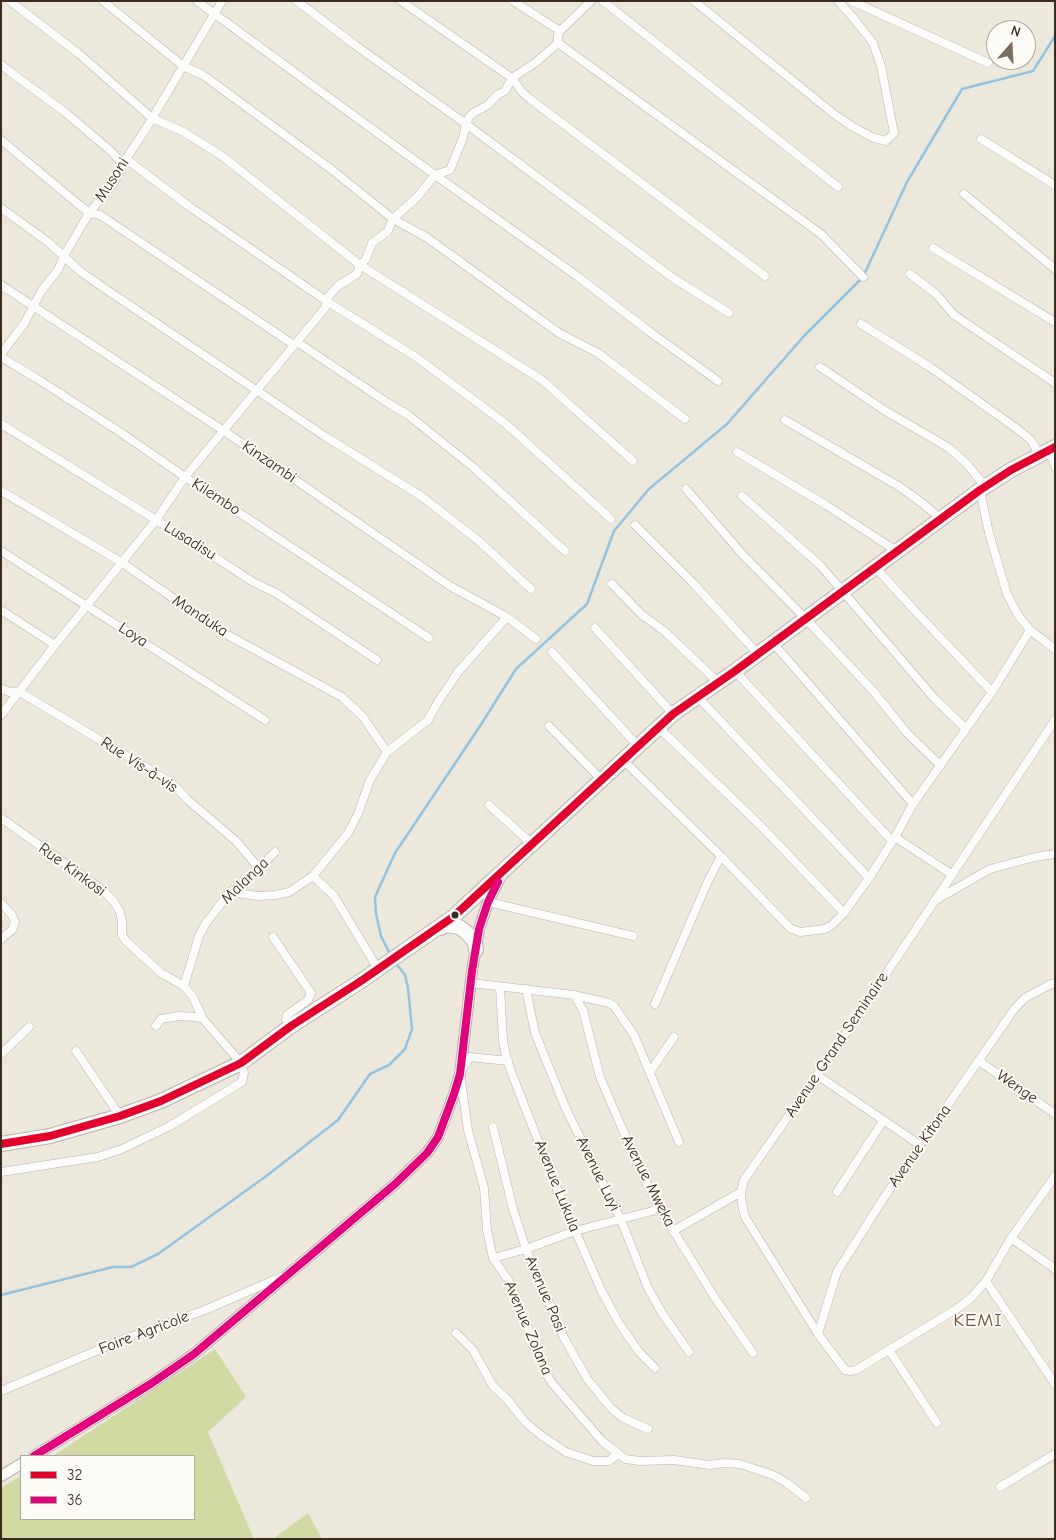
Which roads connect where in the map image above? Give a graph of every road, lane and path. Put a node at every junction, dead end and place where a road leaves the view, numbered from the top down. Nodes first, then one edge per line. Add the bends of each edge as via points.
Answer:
1 (10, 1) edge
2 (103, 1) edge
3 (197, 1) edge
4 (222, 1) edge
5 (297, 1) edge
6 (401, 1) edge
7 (513, 1) edge
8 (591, 1) edge
9 (603, 1) edge
10 (694, 1) edge
11 (838, 1) edge
12 (852, 1) edge
13 (214, 14) junction
14 (560, 32) junction
15 (558, 42) junction
16 (986, 62) edge
17 (1, 66) edge
18 (183, 66) junction
19 (512, 78) junction
20 (152, 118) junction
21 (466, 124) junction
22 (981, 139) dead end
23 (1, 140) edge
24 (126, 159) junction
25 (435, 176) junction
26 (1055, 185) edge
27 (838, 187) dead end
28 (964, 194) dead end
29 (1, 208) edge
30 (89, 213) junction
31 (393, 219) junction
32 (933, 248) dead end
33 (64, 256) junction
34 (360, 265) junction
35 (1055, 269) edge
36 (910, 274) dead end
37 (766, 276) dead end
38 (863, 277) dead end
39 (1, 285) edge
40 (328, 302) junction
41 (33, 306) junction
42 (728, 313) dead end
43 (1055, 322) edge
44 (861, 324) dead end
45 (296, 343) junction
46 (1, 357) edge
47 (820, 367) dead end
48 (718, 381) dead end
49 (1055, 383) edge
50 (256, 391) junction
51 (685, 419) dead end
52 (785, 420) dead end
53 (1, 424) edge
54 (224, 431) junction
55 (1048, 450) edge
56 (737, 452) dead end
57 (633, 461) dead end
58 (1055, 466) edge
59 (185, 477) junction
60 (686, 488) dead end
61 (982, 489) junction
62 (1, 490) edge
63 (742, 496) dead end
64 (941, 519) junction
65 (156, 520) junction
66 (611, 520) dead end
67 (635, 526) dead end
68 (1, 551) edge
69 (565, 551) dead end
70 (898, 552) junction
71 (120, 562) junction
72 (876, 568) junction
73 (612, 584) dead end
74 (531, 589) dead end
75 (843, 591) junction
76 (86, 606) junction
77 (1, 610) edge
78 (507, 617) junction
79 (806, 619) junction
80 (595, 628) dead end
81 (1030, 630) junction
82 (429, 638) dead end
83 (536, 639) dead end
84 (773, 643) junction
85 (54, 645) junction
86 (1055, 649) edge
87 (552, 652) dead end
88 (758, 654) junction
89 (377, 660) dead end
90 (735, 671) junction
91 (718, 682) junction
92 (1, 688) edge
93 (18, 691) junction
94 (992, 692) junction
95 (697, 696) junction
96 (673, 714) junction
97 (1, 715) edge
98 (264, 720) dead end
99 (1055, 720) edge
100 (549, 726) dead end
101 (658, 727) junction
102 (965, 728) junction
103 (638, 746) junction
104 (387, 752) junction
105 (623, 760) junction
106 (939, 764) junction
107 (602, 780) junction
108 (913, 804) junction
109 (489, 805) dead end
110 (1, 818) edge
111 (893, 839) junction
112 (532, 844) junction
113 (275, 852) dead end
114 (1055, 854) edge
115 (721, 856) junction
116 (259, 868) junction
117 (504, 871) junction
118 (951, 874) junction
119 (312, 876) junction
120 (869, 878) junction
121 (230, 892) junction
122 (488, 902) junction
123 (932, 902) junction
124 (1, 903) edge
125 (844, 913) junction
126 (434, 930) junction
127 (633, 936) dead end
128 (273, 937) dead end
129 (1, 939) edge
130 (476, 950) junction
131 (378, 969) junction
132 (471, 983) junction
133 (1055, 984) edge
134 (184, 986) junction
135 (500, 987) junction
136 (526, 989) junction
137 (574, 995) junction
138 (655, 1004) dead end
139 (203, 1019) junction
140 (156, 1026) dead end
141 (291, 1026) junction
142 (29, 1027) dead end
143 (674, 1036) dead end
144 (76, 1051) dead end
145 (1, 1054) edge
146 (508, 1061) junction
147 (979, 1061) junction
148 (241, 1063) junction
149 (650, 1072) junction
150 (460, 1074) junction
151 (817, 1075) junction
152 (1055, 1114) edge
153 (120, 1116) junction
154 (883, 1121) junction
155 (493, 1127) dead end
156 (679, 1142) dead end
157 (1, 1144) edge
158 (920, 1145) junction
159 (1, 1172) edge
160 (1055, 1176) edge
161 (741, 1192) junction
162 (837, 1192) dead end
163 (660, 1210) junction
164 (621, 1220) junction
165 (575, 1231) junction
166 (673, 1231) junction
167 (1011, 1238) junction
168 (526, 1249) junction
169 (493, 1258) junction
170 (1055, 1269) edge
171 (288, 1275) junction
172 (986, 1281) junction
173 (456, 1334) dead end
174 (818, 1334) junction
175 (889, 1350) junction
176 (689, 1352) dead end
177 (753, 1353) dead end
178 (655, 1368) dead end
179 (1055, 1384) edge
180 (1, 1391) edge
181 (936, 1423) dead end
182 (648, 1429) dead end
183 (618, 1454) junction
184 (1055, 1454) edge
185 (36, 1455) edge
186 (20, 1465) edge
187 (1, 1476) edge
188 (1000, 1488) dead end
189 (806, 1498) dead end

1 - 20 street via 78,53
2 - 18 street
3 - 13 street
4 - 13 street, Musoni
5 - 21 street
6 - 19 street
7 - 14 street
8 - 14 street
9 - 27 street
10 - 11 street via 834,114 874,138 886,141 894,133 881,66 873,43
12 - 16 street
13 - 18 street, Musoni
13 - 25 street
14 - 15 street
15 - 19 street
15 - 38 street via 821,234
17 - 24 street via 66,113 118,159
18 - 20 street, Musoni
18 - 31 street via 203,75
19 - 21 street via 505,91 473,113
19 - 37 street via 530,99
20 - 24 street, Musoni
20 - 34 street via 184,132 222,156
21 - 25 street via 450,170
21 - 42 street via 673,278
22 - 26 street
23 - 30 street
24 - 30 street, Musoni via 113,184
24 - 40 street
25 - 31 street
25 - 48 street
28 - 35 street
29 - 33 street
30 - 33 street, Musoni
30 - 45 street via 100,215
31 - 34 street via 388,231 372,243
31 - 51 street via 426,237 559,333 598,353
32 - 43 street
33 - 41 street, Musoni
33 - 50 street via 81,272
34 - 40 street via 357,274 338,286
34 - 57 street via 542,380
36 - 49 street via 936,294 954,315
39 - 41 street, Kinzambi
40 - 45 street
40 - 66 street via 416,357 506,424
41 - 46 street, Musoni
41 - 54 street, Kinzambi
44 - 55 street via 930,367
45 - 50 street
45 - 69 street via 408,415 473,467
46 - 59 street, Kilembo
47 - 61 street via 949,448 967,464 979,479
50 - 54 street
50 - 74 street via 420,496 480,541
52 - 64 street via 900,487
53 - 65 street, Lusadisu
54 - 59 street
54 - 78 street, Kinzambi via 450,586
55 - 58 street
55 - 61 highway
56 - 70 street
59 - 65 street
59 - 82 street, Kilembo
60 - 79 street via 744,556
61 - 64 highway
61 - 81 street via 989,533 1007,594 1018,616
62 - 71 street, Manduka
63 - 75 street via 820,565
64 - 70 highway
65 - 71 street
65 - 89 street, Lusadisu via 253,582 276,593
67 - 88 street
68 - 76 street, Loya
70 - 72 highway
71 - 76 street
71 - 104 street, Manduka via 222,632 342,697 363,717
72 - 75 highway
72 - 94 street
73 - 91 street
75 - 79 highway
75 - 102 street via 935,699
76 - 85 street
76 - 98 street, Loya
77 - 85 street
78 - 83 street, Kinzambi
78 - 104 street via 458,672 428,720
79 - 84 highway
79 - 106 street via 907,733
80 - 96 street
81 - 86 street
81 - 94 street
84 - 88 highway
84 - 108 street
85 - 93 street
87 - 103 street
88 - 90 highway
90 - 91 highway
90 - 111 street
91 - 95 highway
92 - 93 street, Rue Vis-à-vis
93 - 97 street
93 - 116 street, Rue Vis-à-vis via 172,783 236,841
94 - 102 street
95 - 96 highway
95 - 120 street
96 - 101 highway
99 - 118 street, Avenue Grand Seminaire
100 - 107 street
101 - 103 highway
101 - 125 street via 760,825
102 - 106 street
103 - 105 highway
104 - 119 street via 370,780 348,833
105 - 107 highway
105 - 115 street
106 - 108 street
107 - 112 highway
108 - 111 street
109 - 112 street
110 - 134 street, Rue Kinkosi via 104,891 120,912 122,935 161,973
111 - 118 street
111 - 120 street
112 - 117 highway
113 - 116 street, Malanga
114 - 123 street via 990,869
115 - 125 street via 790,928 800,932 824,929
115 - 138 street
116 - 121 street, Malanga
117 - 122 street
117 - 126 highway
118 - 123 street, Avenue Grand Seminaire
119 - 121 street via 289,892 276,895
119 - 131 street via 334,896
120 - 125 street
121 - 134 street, Malanga via 199,936
122 - 127 street
122 - 130 street
123 - 151 street, Avenue Grand Seminaire
124 - 129 street via 15,922 12,930
126 - 130 highway via 448,925 459,927 472,936
126 - 131 highway
128 - 141 street via 311,993 308,1000 287,1015
130 - 132 street
131 - 141 highway
132 - 135 street
132 - 150 street
133 - 147 street, Avenue Kitona via 1025,998 1014,1008
134 - 139 street
135 - 136 street
135 - 146 street, Avenue Lukula via 503,1040
136 - 137 street
136 - 164 street, Avenue Luyi via 534,1033 548,1069
137 - 149 street via 614,1006 634,1035
137 - 163 street, Avenue Mweka via 583,1010 600,1077
139 - 140 street via 179,1016 161,1019
139 - 148 street
141 - 148 highway
142 - 145 street
143 - 149 street
144 - 153 street
146 - 150 street via 470,1058
146 - 165 street, Avenue Lukula
147 - 152 street, Wenge
147 - 158 street, Avenue Kitona
148 - 153 highway via 161,1101
148 - 159 street via 242,1082 170,1126 122,1149 98,1157
149 - 156 street
150 - 169 street, Avenue Zolana via 468,1130 484,1188
150 - 171 street via 438,1137 419,1162
151 - 154 street
151 - 161 street, Avenue Grand Seminaire via 744,1180
153 - 157 highway via 50,1136
154 - 158 street
154 - 162 street
155 - 168 street, Avenue Pasi
158 - 174 street, Avenue Kitona via 837,1272
160 - 167 street
161 - 166 street
161 - 174 street via 745,1217
163 - 164 street
163 - 166 street, Avenue Mweka
164 - 165 street
164 - 176 street, Avenue Luyi via 648,1288
165 - 168 street
165 - 178 street, Avenue Lukula via 619,1323 638,1352
166 - 177 street, Avenue Mweka
167 - 170 street
167 - 172 street
168 - 169 street
168 - 182 street, Avenue Pasi via 560,1330 588,1380 623,1418
169 - 183 street, Avenue Zolana via 510,1283 547,1375 602,1441
171 - 180 street, Foire Agricole
171 - 185 street via 194,1354
172 - 175 street via 958,1308
172 - 179 street
173 - 183 street via 473,1350 493,1386 542,1436 566,1452 592,1461 608,1461
174 - 175 street via 845,1370 851,1372
175 - 181 street
183 - 189 street, Avenue Zolana via 624,1459 640,1461 740,1464 773,1475
184 - 188 street
186 - 187 street

